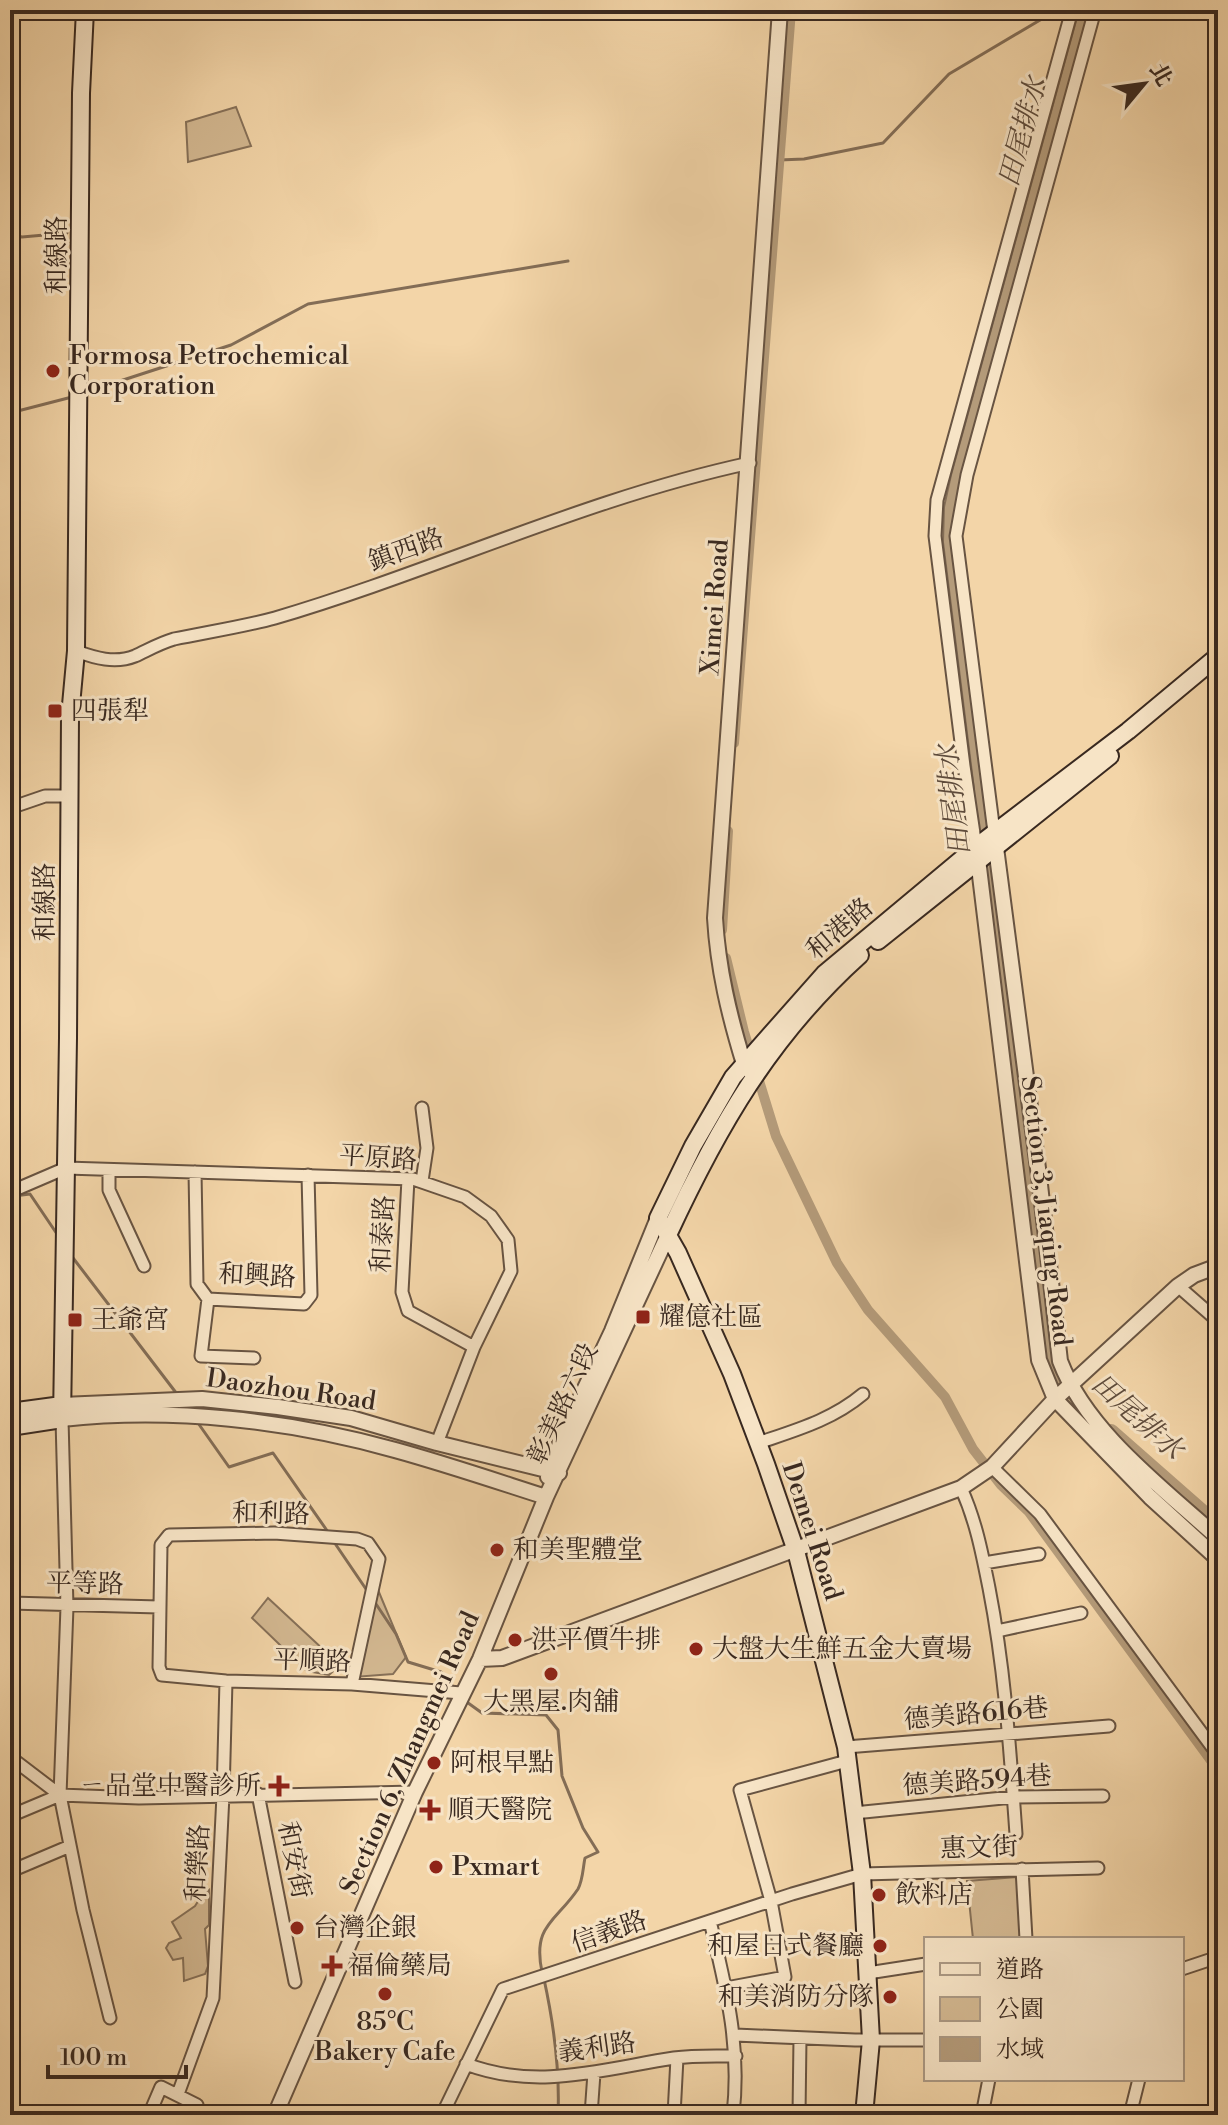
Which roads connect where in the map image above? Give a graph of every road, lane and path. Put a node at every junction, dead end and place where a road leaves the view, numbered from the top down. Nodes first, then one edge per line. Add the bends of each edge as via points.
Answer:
1 (85, 10) edge
2 (780, 10) edge
3 (1095, 10) edge
4 (1071, 13) edge
5 (750, 463) junction
6 (935, 536) junction
7 (956, 536) junction
8 (76, 651) junction
9 (1218, 656) edge
10 (1218, 668) edge
11 (69, 796) junction
12 (10, 808) edge
13 (987, 846) junction
14 (753, 1065) junction
15 (422, 1108) dead end
16 (700, 1150) junction
17 (66, 1168) junction
18 (109, 1170) junction
19 (195, 1172) junction
20 (308, 1175) junction
21 (408, 1179) junction
22 (422, 1181) junction
23 (10, 1192) edge
24 (658, 1218) junction
25 (668, 1235) junction
26 (144, 1266) dead end
27 (1218, 1266) edge
28 (1178, 1286) junction
29 (208, 1299) junction
30 (1218, 1321) edge
31 (474, 1347) junction
32 (254, 1358) dead end
33 (863, 1394) dead end
34 (1062, 1394) junction
35 (10, 1412) edge
36 (62, 1412) junction
37 (10, 1427) edge
38 (437, 1443) junction
39 (758, 1443) junction
40 (992, 1467) junction
41 (554, 1472) junction
42 (961, 1488) junction
43 (546, 1497) junction
44 (1218, 1538) edge
45 (796, 1551) junction
46 (1039, 1554) dead end
47 (1218, 1559) edge
48 (984, 1563) junction
49 (10, 1603) edge
50 (67, 1607) junction
51 (159, 1607) junction
52 (1081, 1613) dead end
53 (997, 1631) junction
54 (480, 1659) junction
55 (162, 1675) joint
56 (226, 1681) junction
57 (352, 1684) junction
58 (461, 1693) junction
59 (1109, 1726) dead end
60 (1010, 1733) junction
61 (846, 1754) junction
62 (1218, 1755) edge
63 (10, 1757) edge
64 (415, 1792) junction
65 (258, 1794) junction
66 (60, 1795) junction
67 (223, 1795) junction
68 (1103, 1796) dead end
69 (1013, 1797) junction
70 (854, 1813) junction
71 (10, 1816) edge
72 (1016, 1834) dead end
73 (70, 1846) junction
74 (1098, 1868) dead end
75 (1022, 1869) junction
76 (11, 1871) edge
77 (862, 1874) junction
78 (771, 1901) junction
79 (710, 1921) junction
80 (1026, 1937) edge
81 (1218, 1958) edge
82 (924, 1964) edge
83 (1184, 1968) edge
84 (868, 1973) junction
85 (295, 1982) dead end
86 (726, 1988) junction
87 (110, 2018) dead end
88 (735, 2035) junction
89 (800, 2038) junction
90 (871, 2040) junction
91 (924, 2040) edge
92 (736, 2056) junction
93 (677, 2058) junction
94 (466, 2064) junction
95 (594, 2073) junction
96 (989, 2081) edge
97 (1138, 2081) edge
98 (178, 2094) junction
99 (149, 2115) edge
100 (193, 2115) edge
101 (275, 2115) edge
102 (442, 2115) edge
103 (591, 2115) edge
104 (674, 2115) edge
105 (733, 2115) edge
106 (799, 2115) edge
107 (864, 2115) edge
108 (982, 2115) edge
109 (1130, 2115) edge

1 - 8 main road, 和線路
2 - 5 street, Ximei Road
3 - 7 street via 967,475
4 - 6 street via 937,500
5 - 8 street, 鎮西路 via 599,505 273,618 169,640 132,657 102,660
5 - 14 street, Ximei Road via 715,918 723,990
6 - 7 street
6 - 13 street via 964,766
7 - 13 street
8 - 11 main road, 和線路
9 - 13 main road, 和港路
10 - 13 main road, 和港路
11 - 12 street via 45,796
11 - 17 main road, 和線路
13 - 14 main road, 和港路 via 857,957
13 - 34 street, Section 3, Jiaqing Road via 1039,1176
13 - 34 street, Section 3, Jiaqing Road via 1039,1360
14 - 16 main road, 彰美路六段 via 733,1077
15 - 22 street via 427,1148
16 - 24 main road, 彰美路六段
16 - 25 main road, 彰美路六段
17 - 18 street, 平原路
17 - 23 street, 平原路
17 - 36 main road, 和線路
18 - 19 street, 平原路
18 - 26 street via 109,1190
19 - 20 street, 平原路
19 - 29 street, 和興路 via 197,1284
20 - 21 street, 平原路
20 - 29 street, 和興路 via 311,1295 304,1304
21 - 22 street, 平原路
21 - 31 street, 和泰路 via 402,1292 408,1311
22 - 31 street, 平原路 via 465,1197 491,1216 508,1240 511,1271
24 - 25 main road, Demei Road
24 - 41 street, 彰美路六段
25 - 39 main road, Demei Road
25 - 41 street, 彰美路六段
27 - 28 street
28 - 30 street
28 - 34 street
29 - 32 street via 201,1356
31 - 38 street, 平原路
33 - 39 street via 826,1419
34 - 40 street
34 - 44 street, Section 3, Jiaqing Road
34 - 47 street, Section 3, Jiaqing Road via 1150,1497
35 - 36 main road, Daozhou Road
36 - 37 main road, Daozhou Road
36 - 38 street, Daozhou Road via 202,1399 351,1418
36 - 43 street, Daozhou Road via 286,1425 393,1449
36 - 50 street, 和線路
38 - 41 street, Daozhou Road
39 - 45 main road, Demei Road
40 - 42 street
40 - 62 street via 1040,1514
41 - 43 street, 彰美路六段
42 - 45 street
42 - 48 street via 974,1516
43 - 54 street, Section 6, Zhangmei Road
45 - 54 street via 502,1658
45 - 61 main road, Demei Road
46 - 48 street
48 - 53 street
49 - 50 street, 平等路
50 - 51 street, 平等路
50 - 66 street, 和線路
51 - 55 street, 和利路
51 - 57 street, 和利路 via 161,1545 169,1535 274,1533 368,1543 379,1559
52 - 53 street
53 - 60 street
54 - 58 street, Section 6, Zhangmei Road
55 - 56 street, 平順路
56 - 57 street, 平順路
56 - 67 street, 和樂路
57 - 58 street, 平順路
58 - 64 street, Section 6, Zhangmei Road
59 - 60 street, 德美路616巷
60 - 61 street, 德美路616巷
60 - 69 street
61 - 70 main road, Demei Road
61 - 78 street, 德美路616巷 via 740,1790
63 - 66 street
64 - 65 street
64 - 101 street, Section 6, Zhangmei Road
65 - 67 street
65 - 85 street, 和安街
66 - 67 street
66 - 71 street
66 - 73 street, 和線路
67 - 98 street, 和樂路 via 213,1998
68 - 69 street, 德美路594巷
69 - 70 street, 德美路594巷
69 - 72 street
70 - 77 main road, Demei Road
73 - 76 street
73 - 87 street, 和線路
74 - 75 street, 惠文街
75 - 77 street, 惠文街
75 - 80 street
77 - 78 street, 信義路
77 - 84 main road, Demei Road
78 - 79 street, 信義路
78 - 86 street via 785,1977
79 - 86 street
79 - 94 street, 信義路 via 503,1989
81 - 83 street
82 - 84 street
84 - 90 main road, Demei Road
86 - 88 street
88 - 89 street
88 - 92 street
89 - 90 street
89 - 106 street
90 - 91 street
90 - 107 main road, Demei Road
92 - 93 street, 義利路
92 - 105 street
93 - 95 street, 義利路
93 - 104 street
94 - 95 street, 義利路 via 487,2072 556,2078
94 - 102 street, 信義路
95 - 103 street
96 - 108 street
97 - 109 street
98 - 99 street via 161,2087
98 - 100 street via 197,2105

